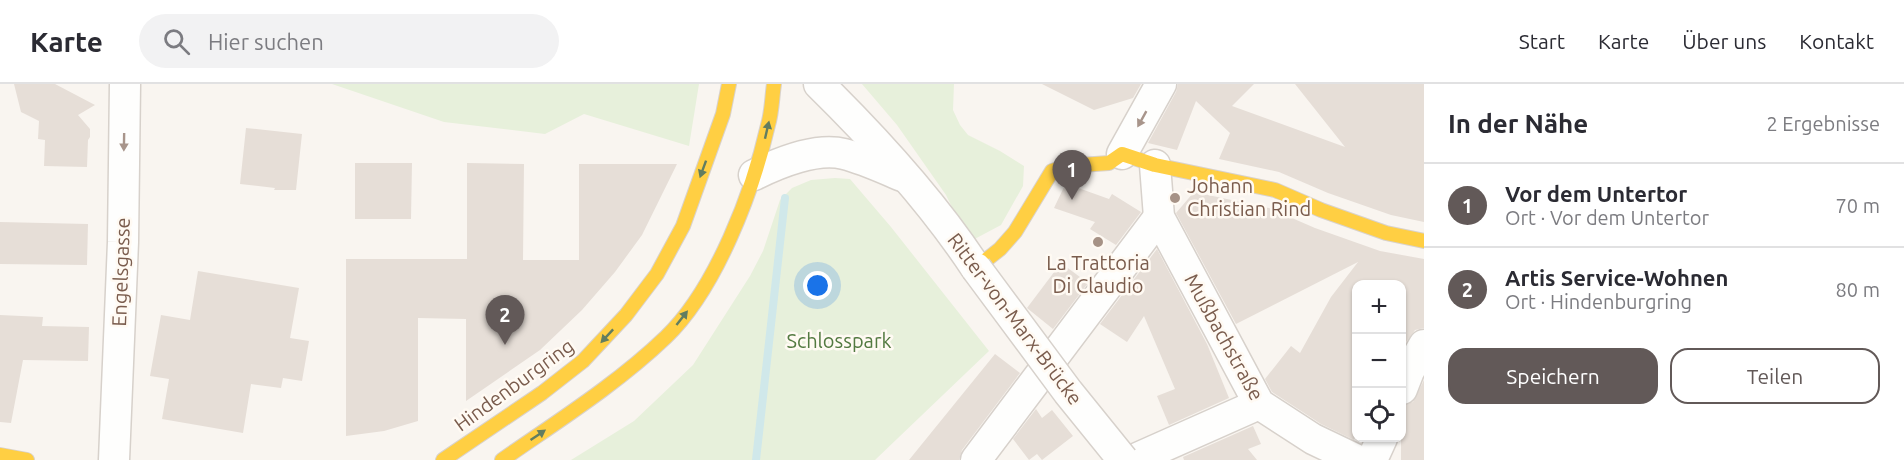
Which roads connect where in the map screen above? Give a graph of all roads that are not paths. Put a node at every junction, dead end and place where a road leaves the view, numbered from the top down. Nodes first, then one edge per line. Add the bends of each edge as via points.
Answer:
1 (125, 84) edge
2 (729, 84) edge
3 (774, 84) edge
4 (819, 84) edge
5 (1161, 84) edge
6 (1122, 154) junction
7 (1155, 165) junction
8 (754, 176) junction
9 (908, 178) junction
10 (1158, 217) junction
11 (1424, 241) edge
12 (976, 268) junction
13 (1424, 345) edge
14 (1406, 378) edge
15 (1258, 404) junction
16 (1380, 442) edge
17 (0, 455) edge
18 (27, 460) edge
19 (114, 460) edge
20 (443, 460) edge
21 (502, 460) edge
22 (976, 460) edge
23 (1123, 460) edge
24 (1133, 460) edge
25 (1357, 460) edge
26 (1372, 460) edge

1 -> 19 street, Engelsgasse
2 -> 20 street, Hindenburgring via 723,114 682,226 657,274 626,315 583,361
8 -> 3 street via 770,123
4 - 9 street, Ritter-von-Marx-Brücke
5 -> 6 street
6 - 7 street
6 - 12 street via 1109,164 1067,166 1052,171 1015,232
7 - 10 street, Mußbachstraße
7 - 11 street via 1275,190 1365,225
8 - 9 street via 778,163 818,153 842,153
21 -> 8 street via 619,378 668,335 701,293 716,266
9 - 12 street, Ritter-von-Marx-Brücke
10 - 15 street, Mußbachstraße
10 - 22 street
12 - 23 street, Ritter-von-Marx-Brücke, bridge
13 - 14 street
15 - 24 street
15 - 25 street, Mußbachstraße via 1313,439
16 - 26 street
17 - 18 street

